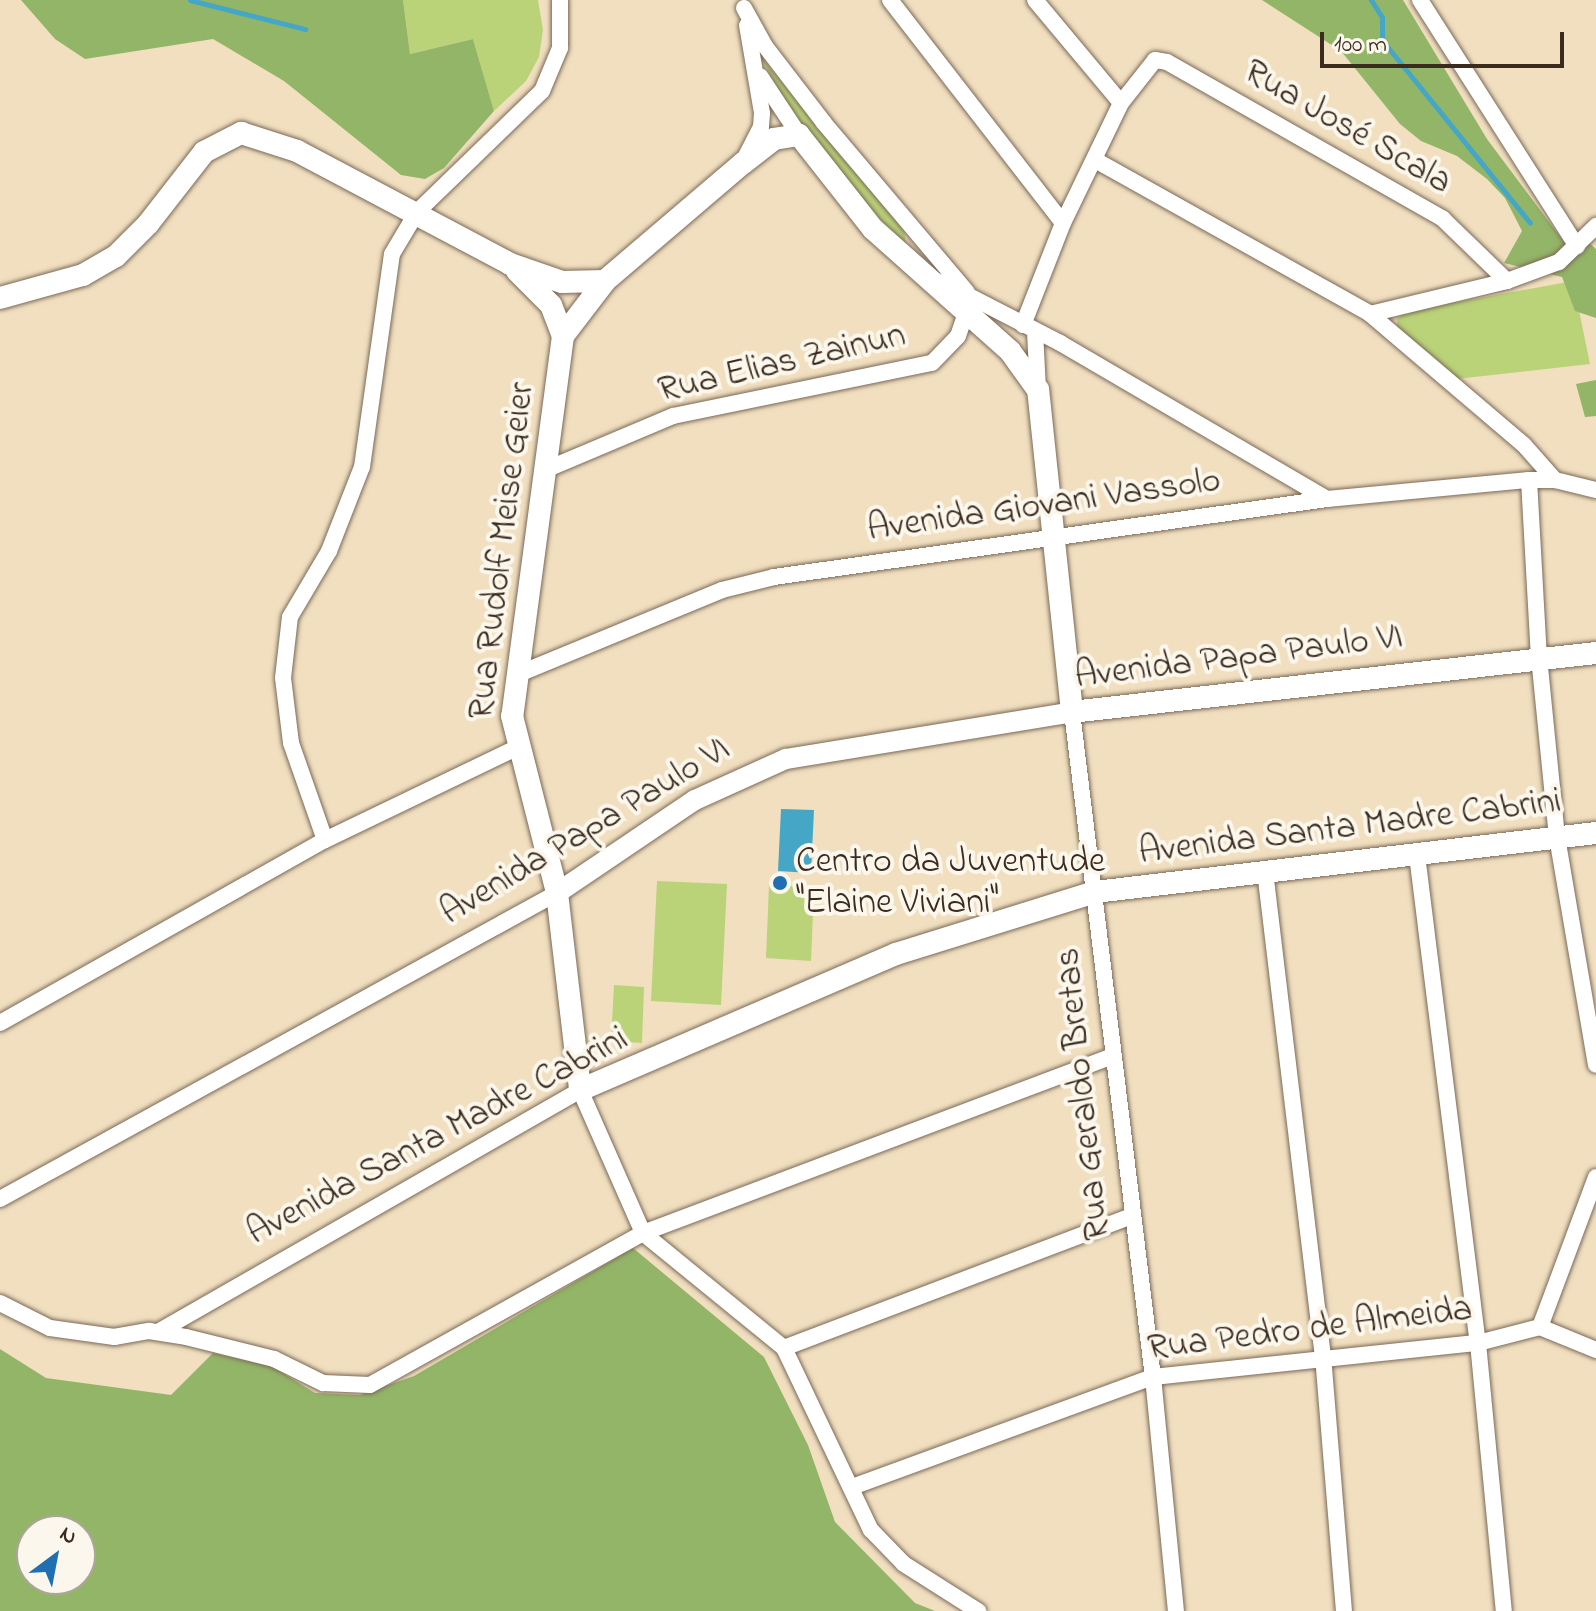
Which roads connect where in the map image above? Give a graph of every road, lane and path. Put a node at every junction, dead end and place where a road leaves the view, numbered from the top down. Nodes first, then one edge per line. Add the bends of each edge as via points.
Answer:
1 (560, 0) edge
2 (890, 0) edge
3 (1035, 0) edge
4 (743, 4) edge
5 (1424, 5) edge
6 (1143, 70) joint
7 (757, 72) junction
8 (1121, 103) junction
9 (799, 135) junction
10 (1095, 160) junction
11 (743, 163) junction
12 (417, 212) junction
13 (1063, 223) junction
14 (1596, 226) edge
15 (1577, 246) junction
16 (510, 264) junction
17 (605, 281) junction
18 (1507, 281) junction
19 (0, 298) edge
20 (969, 305) junction
21 (1370, 314) junction
22 (1029, 328) junction
23 (563, 336) junction
24 (1038, 390) junction
25 (545, 470) junction
26 (1529, 480) junction
27 (1555, 480) junction
28 (1596, 490) edge
29 (1327, 499) junction
30 (1051, 537) junction
31 (1596, 653) edge
32 (1539, 657) junction
33 (516, 675) junction
34 (1072, 712) junction
35 (518, 747) junction
36 (1596, 833) edge
37 (1557, 837) junction
38 (325, 840) junction
39 (1417, 855) junction
40 (1265, 871) junction
41 (1095, 892) junction
42 (557, 893) junction
43 (0, 1023) edge
44 (1113, 1056) junction
45 (1596, 1065) edge
46 (580, 1090) junction
47 (1596, 1177) edge
48 (0, 1199) edge
49 (1131, 1216) junction
50 (643, 1233) junction
51 (0, 1303) edge
52 (1540, 1327) junction
53 (158, 1332) junction
54 (1478, 1343) junction
55 (784, 1348) junction
56 (1596, 1350) edge
57 (1323, 1356) junction
58 (1153, 1377) junction
59 (852, 1487) junction
60 (978, 1611) edge
61 (1176, 1611) edge
62 (1344, 1611) edge
63 (1504, 1611) edge

1 - 12 street via 560,48 542,91
2 - 13 street
3 - 8 street
4 - 7 street
4 - 20 street via 765,46
5 - 15 street
6 - 8 street, Rua Geraldo Bretas
6 - 18 street, Rua José Scala via 1155,60 1167,62 1443,219
7 - 9 street
7 - 11 street via 761,127
8 - 10 street, Rua Geraldo Bretas
9 - 11 main road via 774,139
9 - 20 main road via 873,229 917,270
10 - 13 street, Rua Geraldo Bretas
10 - 21 street
11 - 17 main road
12 - 16 main road
12 - 19 main road via 297,151 241,133 204,152 116,256 83,275
12 - 38 street via 392,254 366,446 349,508 290,617 284,645 291,743
13 - 22 street, Rua Geraldo Bretas
14 - 15 street
15 - 18 street via 1559,262
16 - 17 main road via 562,282
16 - 23 main road via 551,305
17 - 23 main road
18 - 21 street
20 - 22 street
20 - 24 main road
20 - 25 street, Rua Elias Zainun via 958,336 932,363 673,416
21 - 27 street via 1524,445
22 - 24 street, Rua Geraldo Bretas
22 - 29 street
23 - 25 main road, Rua Rudolf Meise Geier
24 - 30 main road, Rua Geraldo Bretas
25 - 33 main road, Rua Rudolf Meise Geier
26 - 27 street, Avenida Giovani Vassolo
26 - 29 street, Avenida Giovani Vassolo
26 - 32 street
27 - 28 street, Avenida Giovani Vassolo
29 - 30 street, Avenida Giovani Vassolo
30 - 33 street, Avenida Giovani Vassolo via 746,582
30 - 34 main road, Rua Geraldo Bretas
31 - 32 main road, Avenida Papa Paulo VI
32 - 34 main road, Avenida Papa Paulo VI
32 - 37 street
33 - 35 main road, Rua Rudolf Meise Geier via 512,716
34 - 41 street, Rua Geraldo Bretas
34 - 42 street, Avenida Papa Paulo VI via 786,759 695,800
35 - 38 street
35 - 42 main road, Rua Rudolf Meise Geier via 530,776
36 - 37 main road, Avenida Santa Madre Cabrini
37 - 39 main road, Avenida Santa Madre Cabrini
37 - 45 street
38 - 43 street
39 - 40 main road, Avenida Santa Madre Cabrini
39 - 54 street
40 - 41 main road, Avenida Santa Madre Cabrini
40 - 57 street
41 - 44 street, Rua Geraldo Bretas
41 - 46 main road, Avenida Santa Madre Cabrini via 896,954
42 - 46 main road, Rua Rudolf Meise Geier
42 - 48 street, Avenida Papa Paulo VI
44 - 49 street, Rua Geraldo Bretas
44 - 50 street
46 - 50 street, Rua Rudolf Meise Geier
46 - 53 street, Avenida Santa Madre Cabrini
47 - 52 street
49 - 55 street
49 - 58 street, Rua Geraldo Bretas
50 - 53 street via 370,1385 323,1383 274,1359
50 - 55 street
51 - 53 street via 50,1328 114,1337
52 - 54 street, Rua Pedro de Almeida
52 - 56 street
54 - 57 street, Rua Pedro de Almeida
54 - 63 street
55 - 59 street
57 - 58 street, Rua Pedro de Almeida
57 - 62 street
58 - 59 street, Rua Pedro de Almeida
58 - 61 street, Rua Geraldo Bretas
59 - 60 street via 871,1530 904,1564

